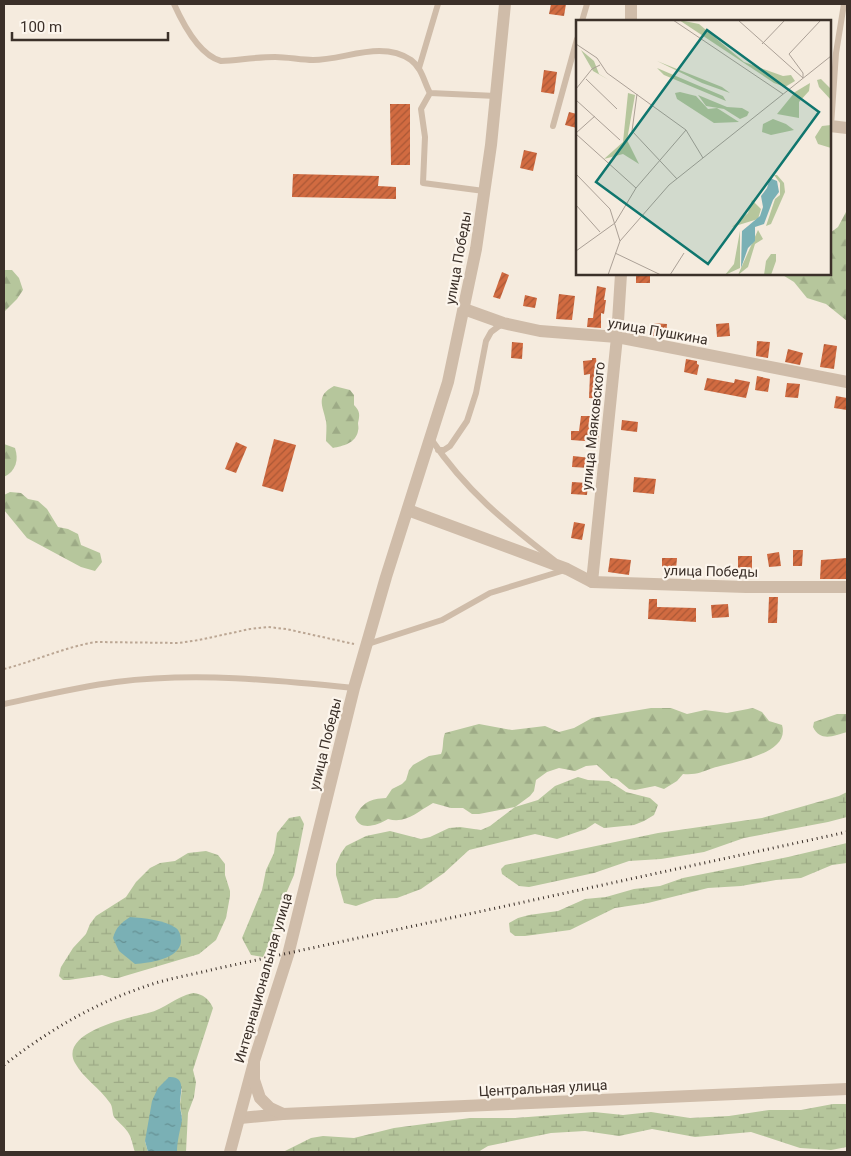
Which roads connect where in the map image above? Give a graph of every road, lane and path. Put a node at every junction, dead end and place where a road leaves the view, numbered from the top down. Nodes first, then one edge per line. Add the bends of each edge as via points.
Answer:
1 (174, 4) edge
2 (438, 4) edge
3 (505, 4) edge
4 (587, 4) edge
5 (631, 4) edge
6 (844, 4) edge
7 (582, 20) edge
8 (631, 20) edge
9 (576, 43) edge
10 (419, 68) junction
11 (430, 93) junction
12 (496, 96) junction
13 (831, 114) edge
14 (553, 126) dead end
15 (831, 126) edge
16 (847, 128) edge
17 (484, 191) junction
18 (621, 275) edge
19 (464, 310) junction
20 (503, 323) junction
21 (617, 337) junction
22 (847, 382) edge
23 (431, 439) junction
24 (438, 450) junction
25 (408, 510) junction
26 (567, 569) junction
27 (592, 582) junction
28 (847, 586) edge
29 (368, 644) junction
30 (4, 669) edge
31 (354, 688) junction
32 (4, 704) edge
33 (324, 812) joint
34 (254, 1062) junction
35 (847, 1089) edge
36 (283, 1114) junction
37 (240, 1118) junction
38 (230, 1152) edge

1 - 10 lane via 200,48 213,59 274,57 314,60 375,50 399,55
2 - 10 lane
3 - 12 street, улица Победы
4 - 7 lane
5 - 8 street
6 - 13 lane
9 - 14 lane
10 - 11 lane
11 - 12 lane
11 - 17 lane via 421,109 426,137 424,183
12 - 17 street, улица Победы
15 - 16 street
17 - 19 street, улица Победы
18 - 21 street, улица Маяковского
19 - 20 street, улица Пушкина
19 - 23 street, улица Победы
20 - 21 street, улица Пушкина via 540,331
20 - 24 lane via 486,340 467,421 450,446
21 - 22 street, улица Пушкина
21 - 27 street, улица Маяковского
23 - 24 lane
23 - 25 street, улица Победы
24 - 26 lane via 495,514
25 - 26 street, улица Победы
25 - 29 street, улица Победы
26 - 27 street, улица Победы
26 - 29 lane via 490,593 442,620
27 - 28 street, улица Победы via 746,587
29 - 30 path via 268,627 179,643 96,642
29 - 31 street, улица Победы
31 - 32 lane via 280,680 185,677 116,682
31 - 33 street, улица Победы
33 - 34 street, Интернациональная улица via 286,961
34 - 36 street via 254,1080 260,1098
34 - 37 street, Интернациональная улица
35 - 36 street, Центральная улица
36 - 37 street, Центральная улица
37 - 38 street, Интернациональная улица

